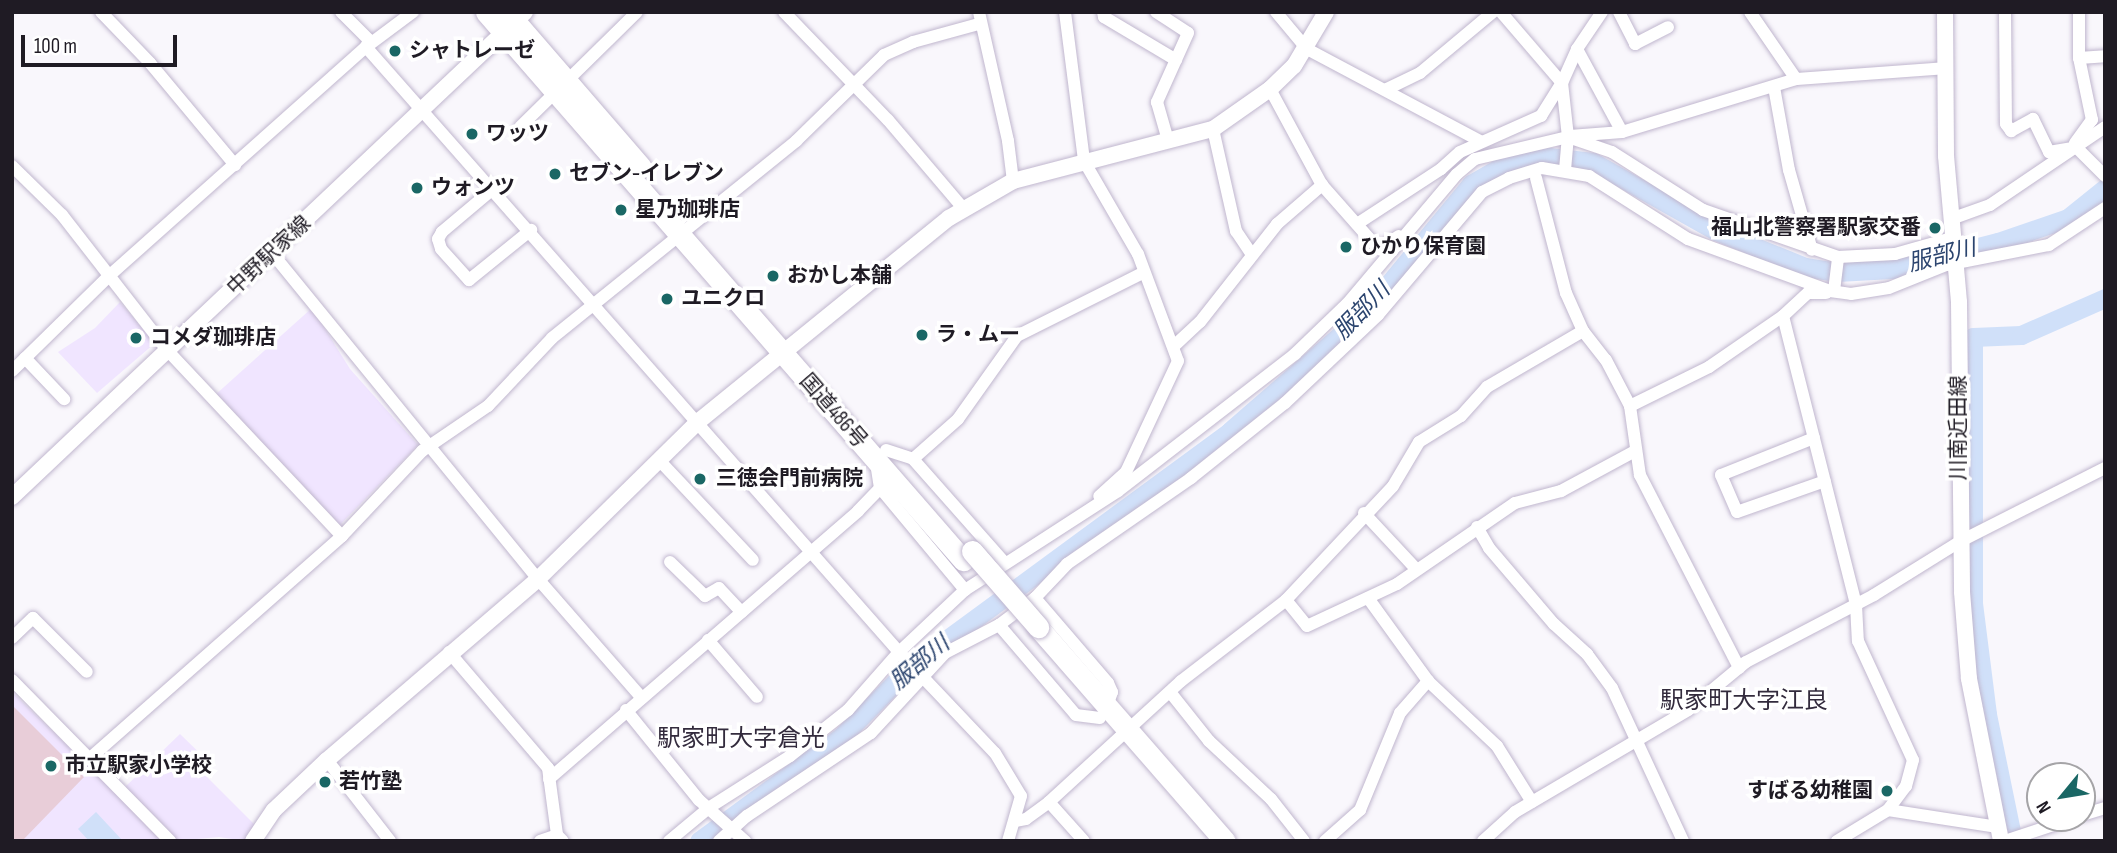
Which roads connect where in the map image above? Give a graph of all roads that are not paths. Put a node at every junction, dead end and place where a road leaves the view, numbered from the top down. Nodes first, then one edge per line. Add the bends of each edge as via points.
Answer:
1 (119, 12) edge
2 (341, 12) edge
3 (413, 12) edge
4 (486, 12) edge
5 (637, 12) edge
6 (784, 12) edge
7 (1065, 12) edge
8 (1103, 12) edge
9 (1156, 12) edge
10 (1276, 12) edge
11 (1326, 12) edge
12 (1493, 12) edge
13 (1501, 12) edge
14 (1602, 12) edge
15 (1619, 12) edge
16 (1751, 12) edge
17 (1945, 12) edge
18 (2006, 12) edge
19 (2079, 12) edge
20 (105, 17) edge
21 (979, 18) edge
22 (512, 19) edge
23 (1668, 27) dead end
24 (366, 47) junction
25 (1307, 49) junction
26 (1577, 49) junction
27 (2105, 56) edge
28 (2079, 58) junction
29 (1176, 60) junction
30 (1945, 68) junction
31 (1796, 79) junction
32 (1562, 83) junction
33 (560, 84) junction
34 (852, 84) junction
35 (1774, 87) junction
36 (1269, 89) junction
37 (1387, 89) junction
38 (423, 110) junction
39 (520, 127) dead end
40 (2105, 127) edge
41 (1213, 129) junction
42 (1622, 132) junction
43 (1168, 140) junction
44 (1568, 140) junction
45 (1480, 141) junction
46 (2075, 147) junction
47 (1084, 161) junction
48 (235, 165) junction
49 (12, 166) edge
50 (1565, 170) junction
51 (2103, 173) edge
52 (1509, 178) junction
53 (1536, 178) junction
54 (1013, 181) junction
55 (1322, 185) junction
56 (493, 188) junction
57 (963, 208) junction
58 (2105, 208) edge
59 (1951, 219) junction
60 (1356, 224) junction
61 (531, 230) junction
62 (685, 230) junction
63 (1409, 230) junction
64 (1952, 239) junction
65 (1812, 250) junction
66 (272, 253) junction
67 (1251, 253) junction
68 (1838, 259) junction
69 (1956, 263) junction
70 (1143, 273) junction
71 (110, 275) junction
72 (1833, 289) junction
73 (595, 302) junction
74 (1783, 316) junction
75 (1583, 331) junction
76 (1174, 346) junction
77 (788, 348) junction
78 (168, 351) junction
79 (25, 358) junction
80 (12, 370) edge
81 (65, 399) dead end
82 (1630, 406) junction
83 (699, 421) junction
84 (1814, 438) junction
85 (430, 449) junction
86 (1635, 451) junction
87 (881, 454) junction
88 (914, 459) junction
89 (659, 460) junction
90 (2105, 468) edge
91 (1825, 481) junction
92 (880, 488) junction
93 (12, 497) edge
94 (1364, 513) junction
95 (1083, 516) junction
96 (1477, 527) junction
97 (342, 537) junction
98 (1959, 542) junction
99 (813, 554) junction
100 (752, 559) dead end
101 (670, 562) dead end
102 (1004, 562) junction
103 (1416, 569) junction
104 (538, 579) junction
105 (965, 590) junction
106 (1035, 598) junction
107 (1368, 598) junction
108 (1286, 600) junction
109 (1856, 605) junction
110 (741, 612) junction
111 (999, 625) junction
112 (12, 638) edge
113 (708, 640) junction
114 (449, 652) junction
115 (899, 652) junction
116 (1739, 668) junction
117 (87, 672) dead end
118 (923, 674) junction
119 (12, 680) edge
120 (1428, 681) junction
121 (1170, 692) junction
122 (641, 697) junction
123 (757, 697) dead end
124 (626, 710) junction
125 (1104, 712) junction
126 (1123, 734) junction
127 (1636, 741) junction
128 (89, 759) junction
129 (327, 760) junction
130 (549, 779) junction
131 (1049, 802) junction
132 (1532, 802) junction
133 (710, 807) junction
134 (1888, 810) junction
135 (1015, 821) junction
136 (732, 827) junction
137 (2026, 830) edge
138 (2001, 836) edge
139 (560, 838) edge
140 (386, 839) edge
141 (170, 841) edge
142 (253, 841) edge
143 (540, 841) edge
144 (669, 841) edge
145 (719, 841) edge
146 (744, 841) edge
147 (1008, 841) edge
148 (1084, 841) edge
149 (1208, 841) edge
150 (1225, 841) edge
151 (1304, 841) edge
152 (1325, 841) edge
153 (1483, 841) edge
154 (1683, 841) edge
155 (1837, 841) edge

1 - 20 street
2 - 24 street via 369,40
3 - 24 street
4 - 22 highway, 国道486号
5 - 33 street
6 - 34 street
7 - 47 street
8 - 29 street via 1104,17
9 - 29 street via 1188,33
10 - 25 street
11 - 25 main road
12 - 37 street via 1420,73
13 - 32 street
14 - 26 street
15 - 23 street via 1635,44
16 - 31 street
17 - 30 main road, 川南近田線
18 - 46 street via 2006,124 2011,131 2033,119 2049,152
19 - 28 street
20 - 48 street
21 - 34 street via 884,55
21 - 54 street
22 - 33 highway, 国道486号
22 - 38 main road, 中野駅家線
24 - 38 street
24 - 48 street
25 - 36 main road
25 - 37 street
26 - 32 street
26 - 42 street
27 - 28 street
28 - 46 street via 2092,120
29 - 43 street via 1157,102
30 - 31 street
30 - 59 main road, 川南近田線
31 - 35 street
32 - 44 street
32 - 45 street via 1541,117
33 - 39 street
33 - 62 highway, 国道486号
34 - 57 street
34 - 62 street via 796,141
35 - 42 street via 1715,100
35 - 65 street via 1789,170
36 - 41 main road
36 - 55 street
37 - 45 street
38 - 56 street
38 - 66 main road, 中野駅家線
40 - 46 street
41 - 43 main road
41 - 67 street via 1236,231
42 - 44 street
43 - 47 main road
44 - 50 street
44 - 63 street via 1475,159
44 - 65 street via 1612,152 1703,210
45 - 60 street
46 - 51 street
46 - 59 street via 1990,205
47 - 54 main road
47 - 70 street via 1128,233
48 - 71 street
49 - 71 street via 62,215
50 - 52 street via 1542,168
50 - 53 street
50 - 72 street via 1589,176 1688,239
52 - 53 street
52 - 106 street via 1482,192 1337,357 1191,478 1067,564
53 - 75 street via 1557,271
54 - 57 main road
55 - 60 street
55 - 67 street
56 - 61 street
56 - 61 street via 438,239 441,249 469,281
57 - 77 main road
58 - 69 street via 2049,245
59 - 64 main road, 川南近田線
60 - 63 street via 1382,247
61 - 73 street
62 - 73 street
62 - 77 highway, 国道486号
63 - 95 street via 1347,304 1295,354
64 - 68 street via 1895,254
64 - 69 main road, 川南近田線
65 - 68 street
66 - 78 main road, 中野駅家線
66 - 85 street
67 - 76 street via 1200,322
68 - 72 street
69 - 72 street via 1889,288
69 - 98 main road, 川南近田線
70 - 76 street
70 - 88 street via 1017,336 958,419
71 - 78 street
71 - 79 street
72 - 74 street via 1808,293
73 - 83 street
73 - 85 street via 520,369 488,406
74 - 82 street via 1709,367
74 - 84 street
75 - 82 street via 1606,360
75 - 94 street via 1487,387 1461,416 1419,442 1392,486
76 - 95 street via 1178,360 1173,380 1126,471 1081,512
77 - 83 main road
77 - 87 highway, 国道486号
78 - 93 main road, 中野駅家線
78 - 97 street
79 - 80 street
79 - 81 street
82 - 86 street
83 - 89 main road
83 - 99 street
84 - 91 street
84 - 91 street via 1721,475 1737,512
85 - 97 street via 407,465
85 - 104 street
86 - 96 street via 1561,491 1515,503
86 - 116 street via 1649,495
87 - 88 street
87 - 92 street
87 - 125 highway, 国道486号
88 - 102 street
89 - 100 street
89 - 104 main road
90 - 98 street
91 - 109 street
92 - 99 street
92 - 105 street
94 - 103 street
94 - 108 street
95 - 102 street
96 - 103 street
96 - 127 street via 1554,624 1587,654 1612,688
97 - 128 street
98 - 109 street
98 - 138 main road, 川南近田線 via 1969,679
99 - 110 street
99 - 115 street
101 - 110 street via 705,596 719,588
102 - 105 street
103 - 107 street
104 - 114 main road
104 - 122 street
105 - 115 street
106 - 111 street
106 - 125 street via 1108,683 1112,692
107 - 108 street via 1353,601 1307,626
107 - 120 street
108 - 121 street
109 - 116 street
109 - 134 street via 1858,640 1913,760 1906,786
110 - 113 street
111 - 118 street via 945,653
111 - 125 street via 1076,715
112 - 117 street via 33,618
113 - 122 street
113 - 123 street
114 - 129 main road
114 - 130 street via 519,730 548,768
115 - 118 street
115 - 133 street via 875,682 820,734
116 - 127 street via 1688,710
118 - 135 street via 974,727 1017,784 1021,796
118 - 136 street via 871,733
119 - 128 street
120 - 132 street via 1497,746
120 - 152 street via 1400,713 1360,810
121 - 126 street
121 - 151 street via 1209,741 1270,799
122 - 124 street
124 - 130 street
124 - 133 street via 669,766
125 - 126 highway, 国道486号
126 - 131 street
126 - 149 highway, 国道486号
126 - 150 highway, 国道486号
127 - 132 street
127 - 154 street
128 - 141 street
129 - 140 street
129 - 142 main road via 274,810
130 - 139 street
131 - 135 street via 1026,819
131 - 148 street
132 - 153 street
133 - 136 street
133 - 144 street
134 - 138 street
134 - 155 street
135 - 147 street
136 - 145 street
136 - 146 street
137 - 138 street
139 - 143 street

